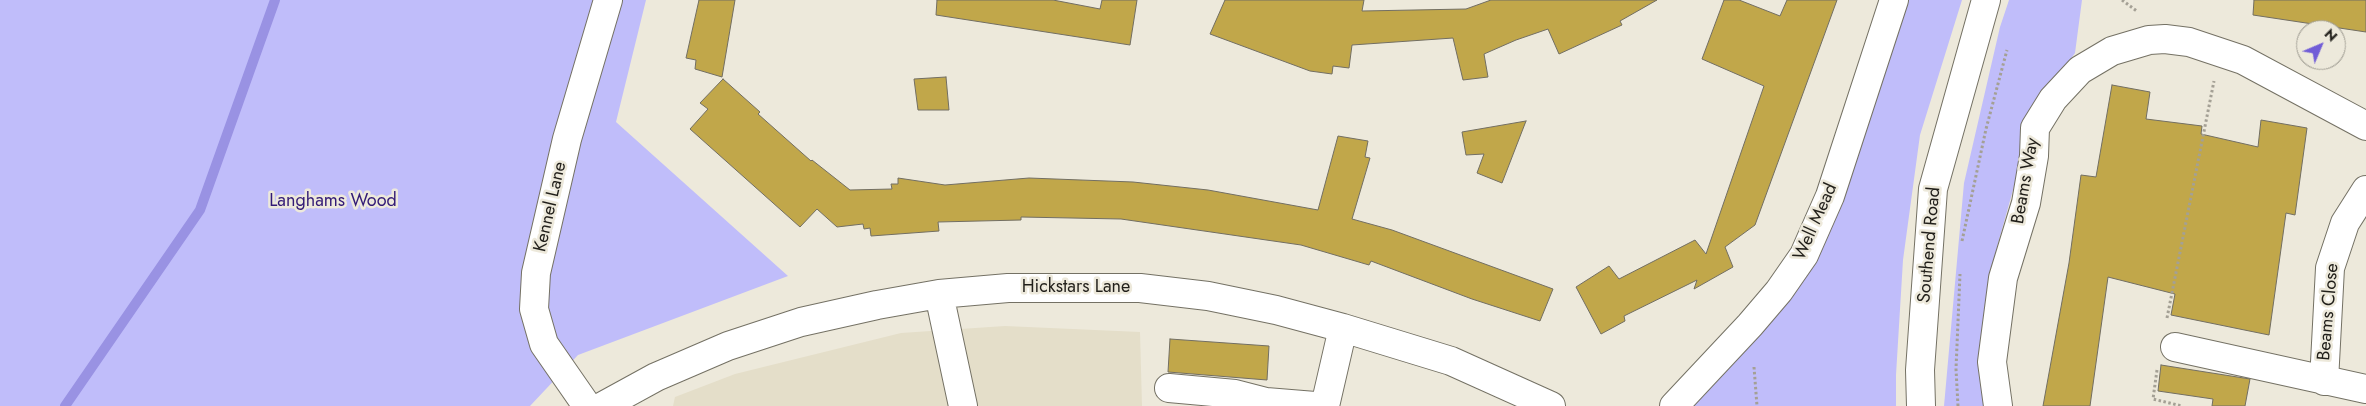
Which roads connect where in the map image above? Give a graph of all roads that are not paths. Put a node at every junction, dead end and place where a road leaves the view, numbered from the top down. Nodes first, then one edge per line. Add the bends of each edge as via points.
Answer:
1 (608, 0) edge
2 (1894, 0) edge
3 (1986, 0) edge
4 (2366, 126) edge
5 (2366, 190) edge
6 (938, 294) junction
7 (1343, 328) junction
8 (2175, 347) road end
9 (2324, 381) junction
10 (1169, 388) dead end
11 (2366, 389) edge
12 (587, 406) edge
13 (603, 406) edge
14 (962, 406) edge
15 (1315, 406) edge
16 (1325, 406) edge
17 (1551, 406) edge
18 (1674, 406) edge
19 (1921, 406) edge
20 (1998, 406) edge

1 - 12 street, Kennel Lane via 567,140 536,273 534,309 544,344
2 - 18 street, Well Mead via 1830,196 1804,255 1779,291
3 - 19 street, Southend Road via 1933,189 1920,370
4 - 20 street, Beams Way via 2243,60 2189,42 2148,40 2112,51 2080,70 2053,99 2035,128 2026,203 2003,278 1992,362
5 - 9 street, Beams Close via 2345,223 2330,268
6 - 7 street, Hickstars Lane via 1008,288 1140,288 1208,296
6 - 13 street, Hickstars Lane via 801,322 728,346 656,377
6 - 14 street
7 - 16 street
7 - 17 street, Hickstars Lane via 1451,361
8 - 9 street
9 - 11 street
10 - 15 street

